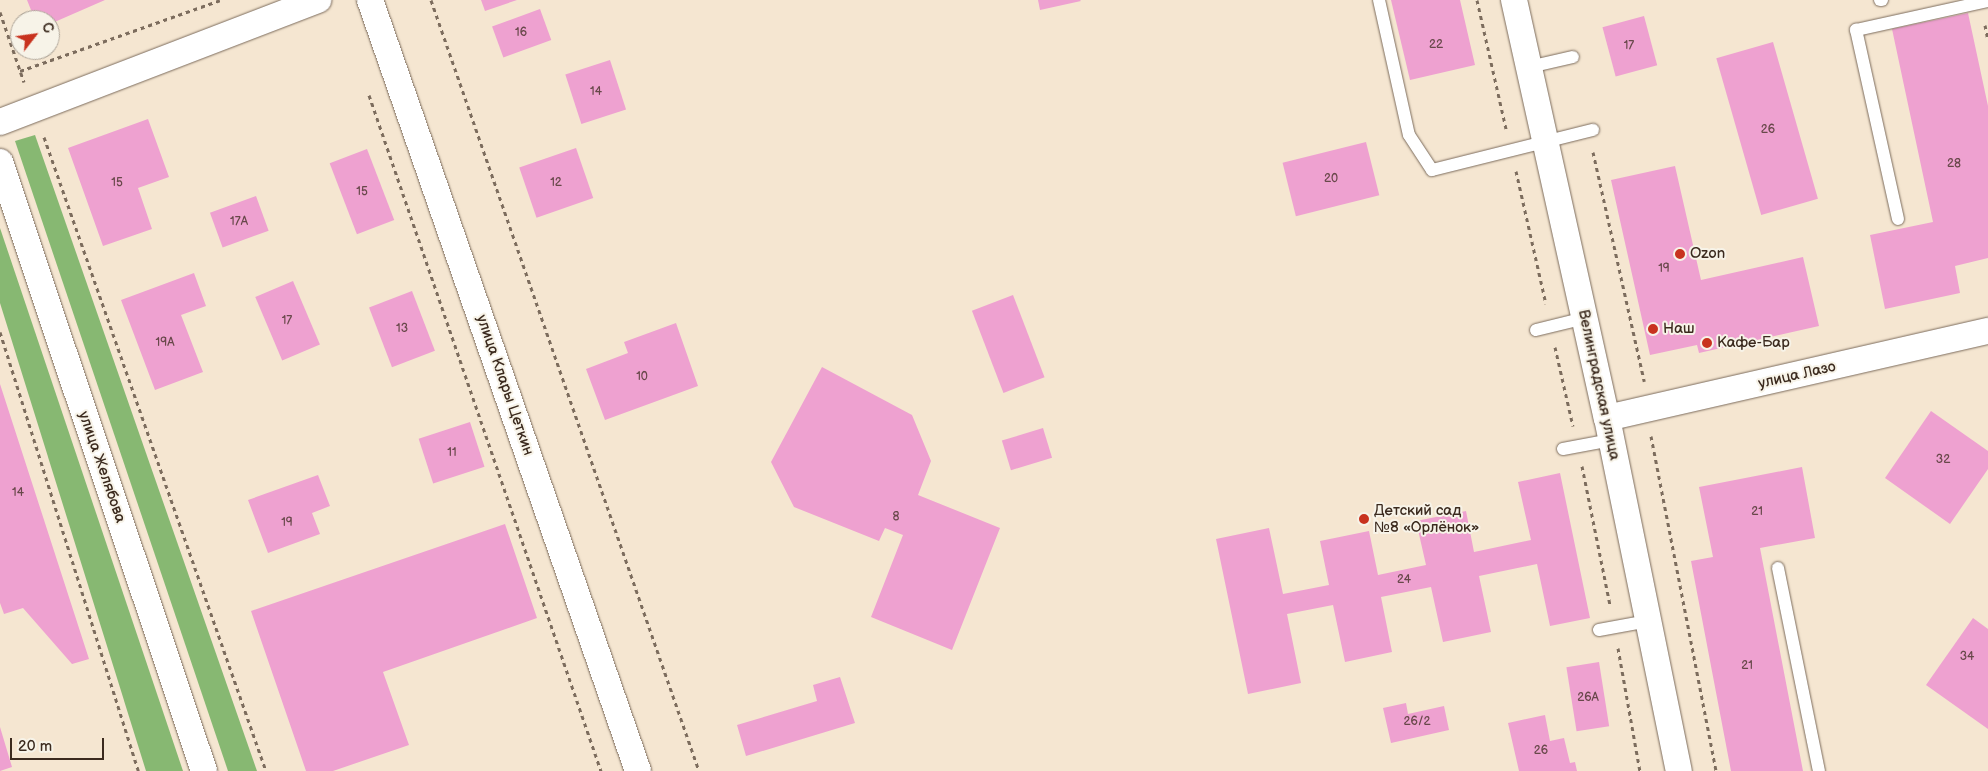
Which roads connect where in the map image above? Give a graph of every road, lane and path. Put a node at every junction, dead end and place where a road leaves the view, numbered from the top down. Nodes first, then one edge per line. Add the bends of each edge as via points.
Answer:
1 (220, 0) edge
2 (318, 0) edge
3 (370, 0) edge
4 (431, 0) edge
5 (1379, 0) edge
6 (1477, 0) edge
7 (1514, 0) edge
8 (1988, 1) edge
9 (0, 12) edge
10 (1573, 58) dead end
11 (1529, 67) junction
12 (20, 72) junction
13 (366, 85) dead end
14 (26, 86) dead end
15 (0, 122) edge
16 (40, 127) dead end
17 (1592, 130) dead end
18 (1558, 138) junction
19 (1511, 150) junction
20 (0, 162) edge
21 (1898, 219) dead end
22 (1585, 318) junction
23 (1551, 326) junction
24 (1536, 330) dead end
25 (1988, 331) edge
26 (0, 332) edge
27 (1650, 408) junction
28 (1609, 429) junction
29 (1578, 446) junction
30 (1563, 449) dead end
31 (1778, 568) dead end
32 (1648, 621) junction
33 (1614, 627) junction
34 (1599, 630) dead end
35 (138, 771) edge
36 (204, 771) edge
37 (266, 771) edge
38 (601, 771) edge
39 (638, 771) edge
40 (699, 771) edge
41 (1640, 771) edge
42 (1679, 771) edge
43 (1716, 771) edge
44 (1820, 771) edge

1 - 12 path
2 - 15 street
3 - 39 street, улица Клары Цеткин
4 - 40 path
5 - 19 lane via 1409,135 1432,170
6 - 19 path
7 - 11 street, Велинградская улица
8 - 21 lane via 1856,30
9 - 12 path
10 - 11 lane
11 - 18 street, Велинградская улица
12 - 14 path
13 - 38 path
16 - 37 path
17 - 18 lane
18 - 19 lane
18 - 22 street, Велинградская улица
18 - 27 path via 1571,141 1590,136
19 - 23 path
20 - 36 street, улица Желябова
22 - 23 lane
22 - 28 street, Велинградская улица
23 - 24 lane
23 - 29 path
25 - 27 street, улица Лазо
26 - 35 path
27 - 28 street, улица Лазо
27 - 43 path via 1652,439
28 - 29 lane
28 - 32 street, Велинградская улица
29 - 30 lane
29 - 33 path
31 - 44 lane
32 - 33 lane
32 - 42 street, Велинградская улица
33 - 34 lane
33 - 41 path

